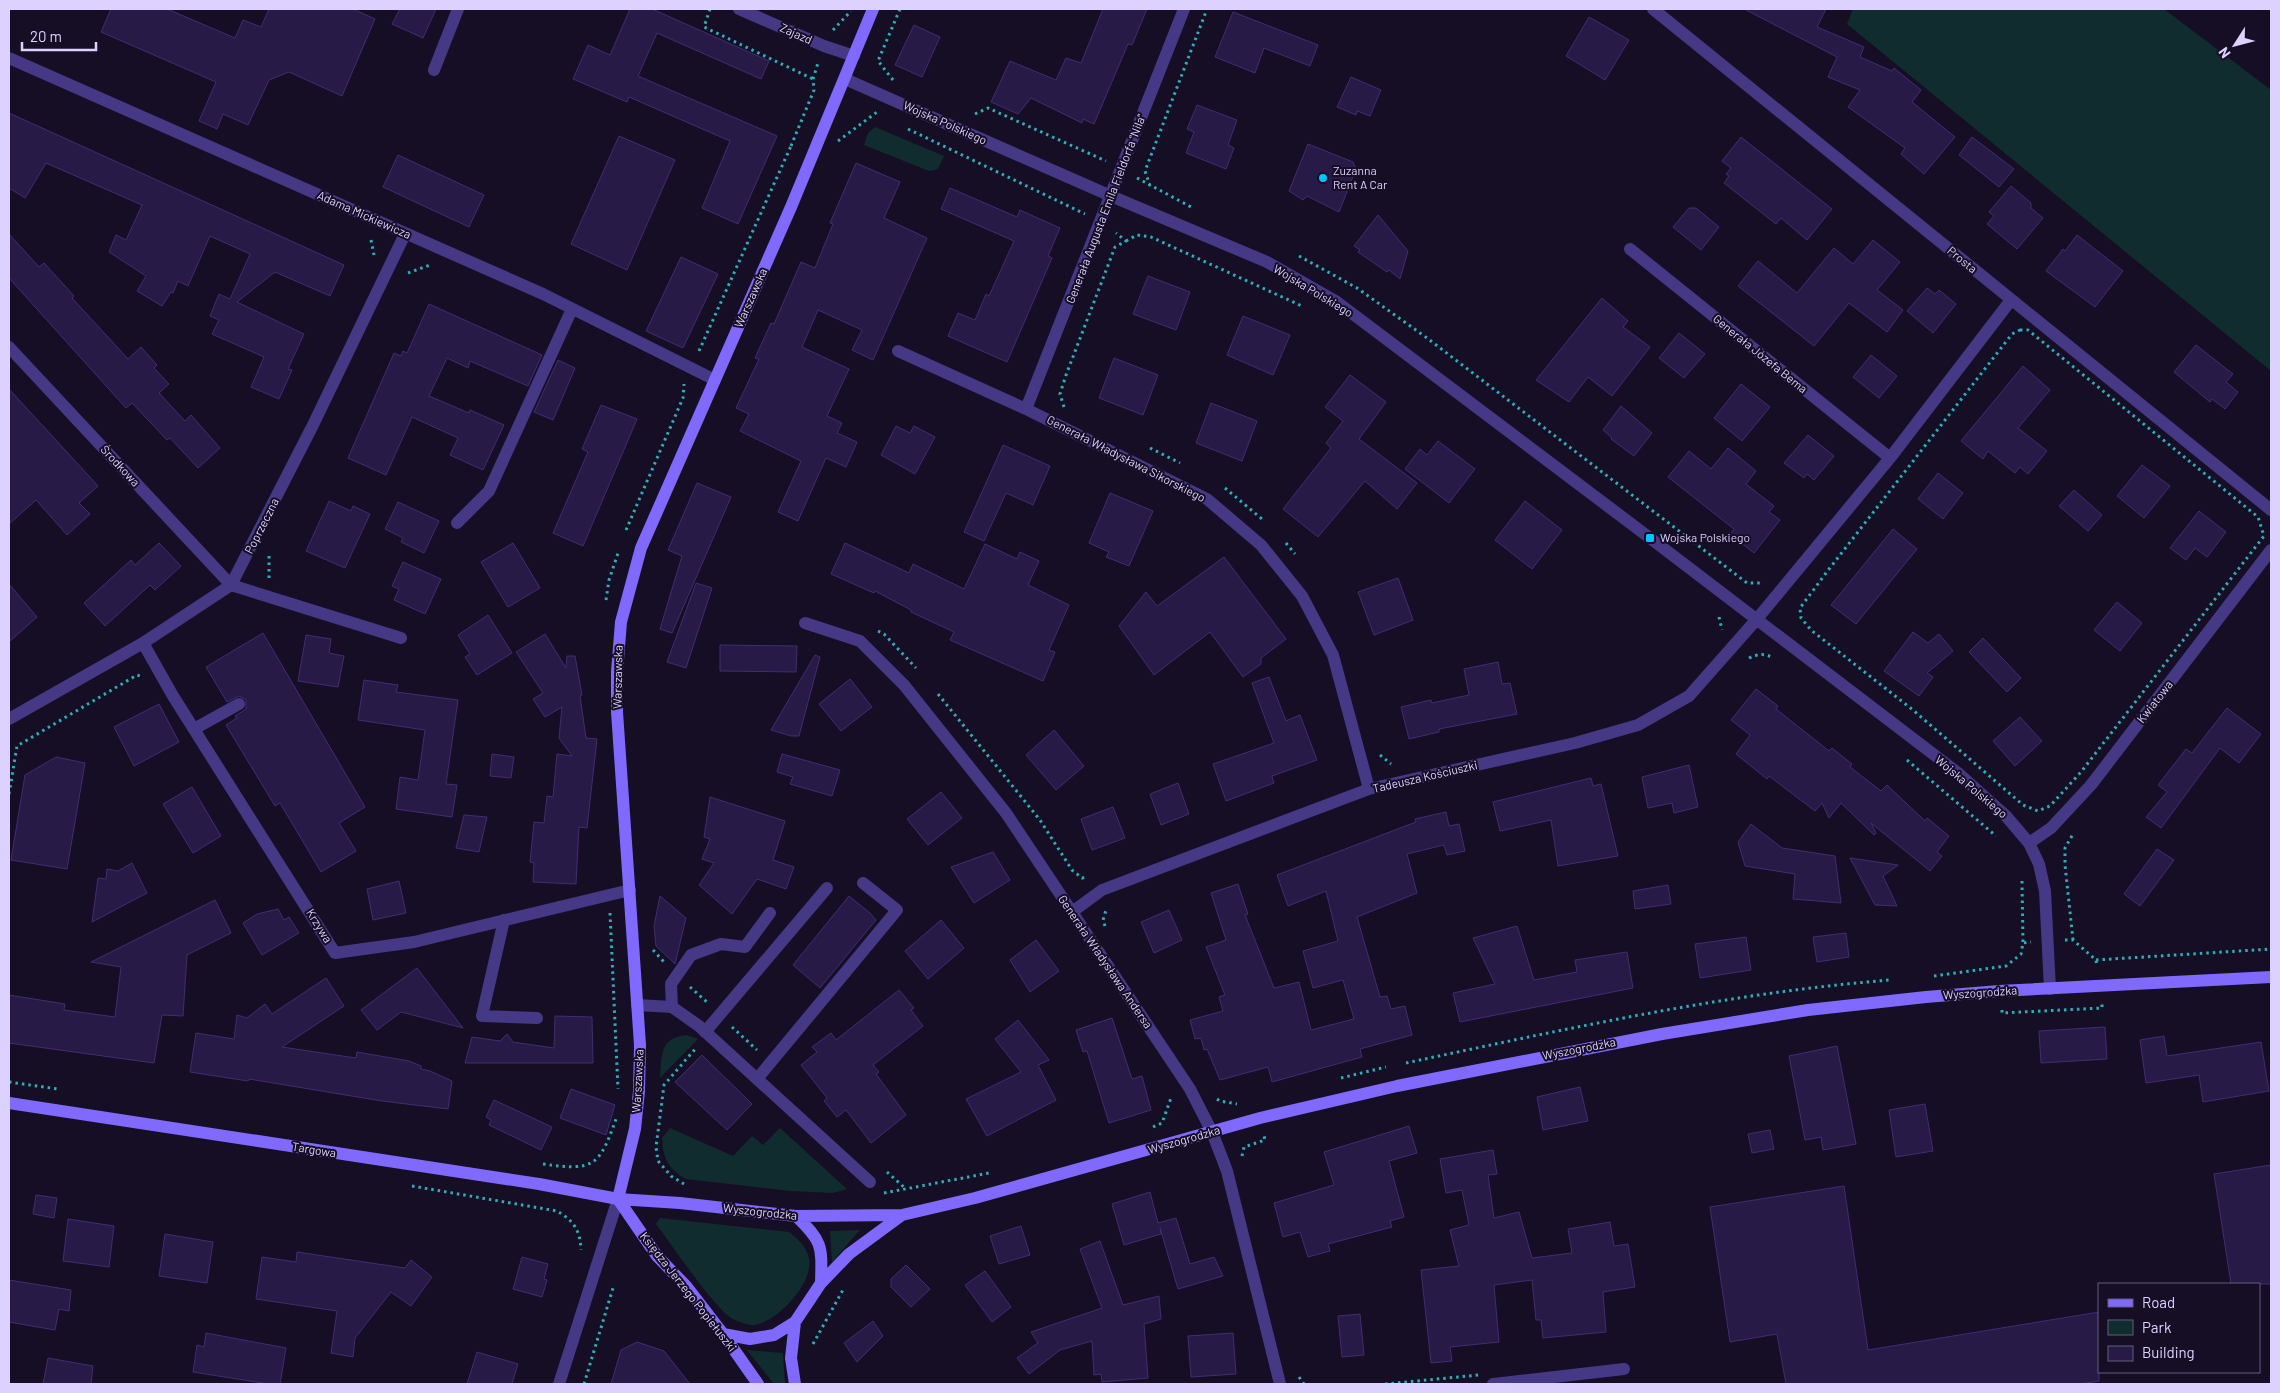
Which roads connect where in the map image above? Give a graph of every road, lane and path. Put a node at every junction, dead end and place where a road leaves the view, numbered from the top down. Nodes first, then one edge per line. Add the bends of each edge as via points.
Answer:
1 (458, 9) edge
2 (710, 9) edge
3 (739, 9) edge
4 (851, 9) edge
5 (873, 9) edge
6 (1184, 9) edge
7 (1207, 9) edge
8 (1653, 9) edge
9 (824, 46) junction
10 (854, 56) junction
11 (9, 58) edge
12 (434, 70) dead end
13 (894, 78) dead end
14 (813, 79) junction
15 (845, 79) junction
16 (902, 82) dead end
17 (968, 111) dead end
18 (903, 127) dead end
19 (790, 146) junction
20 (812, 156) junction
21 (1122, 168) junction
22 (1150, 186) junction
23 (1111, 196) junction
24 (1198, 211) dead end
25 (1101, 222) junction
26 (405, 234) junction
27 (1126, 241) junction
28 (1630, 249) dead end
29 (1295, 255) dead end
30 (2011, 300) junction
31 (572, 309) junction
32 (1312, 311) dead end
33 (9, 347) edge
34 (898, 351) dead end
35 (690, 368) junction
36 (715, 380) junction
37 (1026, 409) junction
38 (1068, 411) dead end
39 (674, 418) dead end
40 (1143, 445) dead end
41 (1890, 458) junction
42 (1185, 465) dead end
43 (1217, 483) dead end
44 (2271, 510) edge
45 (1264, 521) dead end
46 (457, 524) dead end
47 (2264, 536) joint
48 (1283, 540) dead end
49 (2271, 550) edge
50 (1300, 562) dead end
51 (1765, 583) dead end
52 (231, 585) junction
53 (1713, 612) dead end
54 (1757, 619) junction
55 (804, 623) dead end
56 (1722, 630) junction
57 (1719, 636) dead end
58 (401, 638) dead end
59 (143, 644) junction
60 (1735, 645) junction
61 (1776, 660) dead end
62 (146, 677) dead end
63 (239, 704) dead end
64 (9, 719) edge
65 (194, 729) junction
66 (1377, 746) dead end
67 (1901, 755) dead end
68 (1398, 766) dead end
69 (1368, 789) junction
70 (9, 794) edge
71 (2077, 828) dead end
72 (2003, 842) dead end
73 (2029, 843) junction
74 (2022, 880) dead end
75 (863, 883) dead end
76 (827, 888) dead end
77 (630, 890) junction
78 (609, 895) junction
79 (1072, 912) junction
80 (770, 914) dead end
81 (504, 920) junction
82 (2073, 940) dead end
83 (2023, 943) dead end
84 (651, 948) dead end
85 (2271, 949) edge
86 (2096, 960) dead end
87 (676, 974) junction
88 (2271, 978) edge
89 (2050, 989) junction
90 (637, 1005) junction
91 (672, 1007) junction
92 (719, 1015) junction
93 (537, 1018) dead end
94 (703, 1038) junction
95 (757, 1079) junction
96 (1190, 1089) junction
97 (1214, 1095) dead end
98 (619, 1098) dead end
99 (9, 1103) edge
100 (619, 1110) dead end
101 (1260, 1118) junction
102 (1147, 1130) dead end
103 (1212, 1132) junction
104 (558, 1166) dead end
105 (995, 1171) dead end
106 (1227, 1171) junction
107 (870, 1182) dead end
108 (686, 1184) dead end
109 (882, 1193) dead end
110 (618, 1199) junction
111 (548, 1209) dead end
112 (902, 1215) junction
113 (796, 1216) junction
114 (581, 1253) dead end
115 (821, 1283) junction
116 (845, 1286) dead end
117 (613, 1288) dead end
118 (795, 1322) junction
119 (723, 1334) junction
120 (810, 1349) dead end
121 (1624, 1369) dead end
122 (559, 1384) edge
123 (584, 1384) edge
124 (758, 1384) edge
125 (795, 1384) edge
126 (1280, 1384) edge
127 (1493, 1384) edge

1 - 12 street
2 - 14 path via 704,27
3 - 9 street, Zajazd
4 - 9 path via 835,26
5 - 10 main road, Warszawska
6 - 21 street, Generała Augusta Emila Fieldorfa "Nila"
7 - 22 path via 1145,171
8 - 30 street, Prosta
9 - 10 street, Zajazd
9 - 14 path
10 - 15 main road, Warszawska
11 - 26 street, Adama Mickiewicza
13 - 16 path
14 - 19 path via 814,90
15 - 20 main road, Warszawska
15 - 23 street, Wojska Polskiego
17 - 21 path via 976,115 988,108
18 - 25 path
19 - 20 path
19 - 35 path
20 - 36 main road, Warszawska
21 - 22 path
21 - 23 street, Generała Augusta Emila Fieldorfa "Nila"
22 - 24 path
23 - 25 street, Generała Augusta Emila Fieldorfa "Nila"
23 - 54 street, Wojska Polskiego via 1266,262 1337,302
25 - 27 path
25 - 37 street, Generała Augusta Emila Fieldorfa "Nila"
26 - 31 street, Adama Mickiewicza
26 - 52 street, Poprzeczna
27 - 32 path via 1138,235 1151,237
27 - 38 path via 1115,247 1060,394
28 - 41 street, Generała Józefa Bema
29 - 51 path via 1357,288 1427,338 1747,583
30 - 41 street, Tadeusza Kościuszki
30 - 44 street, Prosta
31 - 35 street, Adama Mickiewicza
31 - 46 street via 489,491
33 - 52 street, Środkowa
34 - 37 street, Generała Władysława Sikorskiego
35 - 36 street, Adama Mickiewicza
35 - 39 path via 683,386 684,398
36 - 77 main road, Warszawska via 641,548 620,622 617,712
37 - 69 street, Generała Władysława Sikorskiego via 1207,499 1261,545 1302,596 1333,655
40 - 42 path
41 - 54 street, Tadeusza Kościuszki
43 - 45 path
47 - 47 path via 2258,518 2028,330 2020,330 2012,334 1826,573 1800,608 1801,618 1811,630 1913,710 1994,782 2023,805 2038,811 2050,806 2081,772
48 - 50 path
49 - 73 street, Kwiatowa via 2091,786 2051,828
52 - 58 street
52 - 59 street, Poprzeczna
53 - 56 path via 1721,618
54 - 60 street, Tadeusza Kościuszki
54 - 73 street, Wojska Polskiego via 1958,773 2006,816
55 - 79 street, Generała Władysława Andersa via 860,641 904,685 1006,813
56 - 57 path
56 - 60 path
59 - 64 street, Poprzeczna
59 - 65 street, Krzywa
60 - 61 path via 1749,659 1756,654
60 - 69 street, Tadeusza Kościuszki via 1689,696 1638,725 1575,743
62 - 70 path via 137,675 17,746
63 - 65 street
65 - 81 street, Krzywa via 335,953 414,942
66 - 68 path via 1388,763
67 - 72 path
69 - 79 street, Tadeusza Kościuszki via 1102,890
71 - 82 path via 2065,848
73 - 89 street, Wojska Polskiego via 2039,864 2045,891
74 - 83 path
75 - 95 street via 897,910
76 - 92 street
77 - 78 street, Krzywa
77 - 90 main road, Warszawska
78 - 81 street, Krzywa
78 - 98 path
79 - 96 street, Generała Władysława Andersa
80 - 87 street via 745,947 721,944 691,955
81 - 93 street via 482,1016
84 - 87 path
85 - 86 path
87 - 91 street via 670,984
87 - 92 path
88 - 89 main road, Wyszogrodzka
89 - 101 main road, Wyszogrodzka via 1808,1010 1514,1061
90 - 91 street
90 - 110 main road, Warszawska via 639,1091 632,1145
91 - 94 street
92 - 94 street
94 - 95 street
94 - 108 path via 664,1085 656,1147 658,1161 671,1176
95 - 107 street
96 - 102 path via 1171,1098 1162,1123
96 - 103 street, Generała Władysława Andersa
97 - 101 path via 1220,1101 1236,1104 1255,1100
99 - 110 main road, Targowa via 539,1184
100 - 104 path via 604,1153 594,1163
101 - 103 main road, Wyszogrodzka
101 - 106 path via 1265,1140 1244,1147 1244,1169
103 - 106 street, Generała Władysława Andersa
103 - 112 main road, Wyszogrodzka
105 - 109 path
106 - 126 street, Generała Władysława Andersa
110 - 113 main road, Wyszogrodzka
110 - 119 main road, Księdza Jerzego Popiełuszki via 656,1256 686,1286
110 - 122 street, Warszawska
111 - 114 path via 568,1218 576,1226 581,1238
112 - 113 main road, Wyszogrodzka
112 - 115 main road, Wyszogrodzka via 849,1254
113 - 115 main road via 814,1233 822,1249
115 - 118 main road, Wyszogrodzka
116 - 120 path
117 - 123 path
118 - 119 main road via 774,1335 750,1339
118 - 125 main road via 791,1358
119 - 124 main road, Księdza Jerzego Popiełuszki
121 - 127 street

